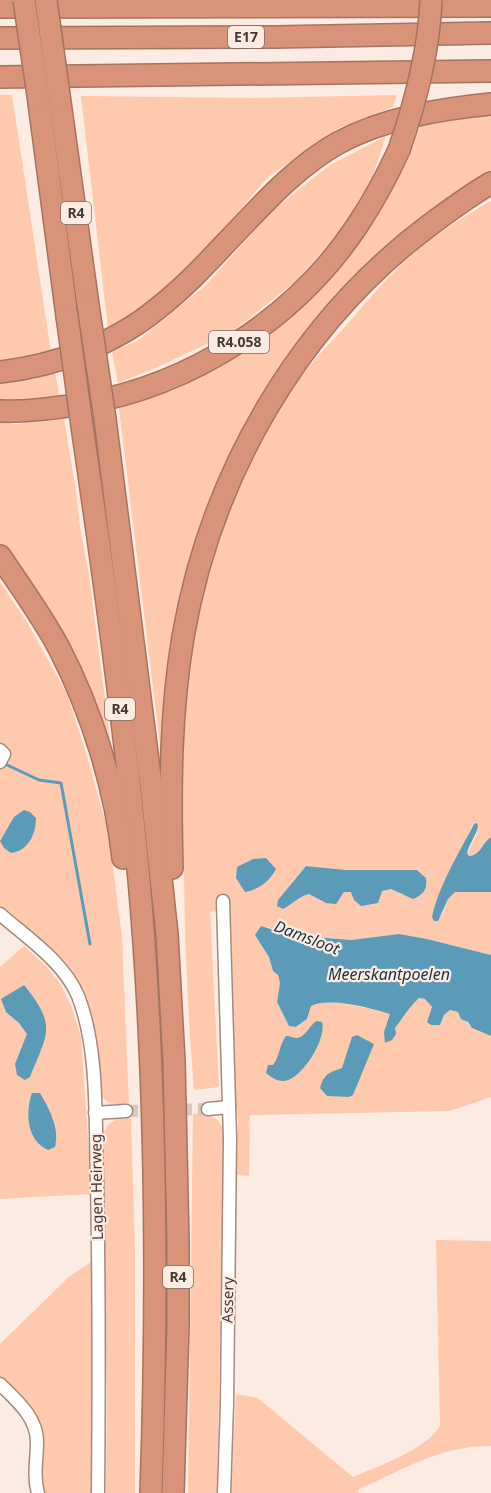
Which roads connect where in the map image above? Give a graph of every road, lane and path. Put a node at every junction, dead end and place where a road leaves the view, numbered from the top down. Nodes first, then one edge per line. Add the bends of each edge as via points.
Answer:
1 (24, 0) edge
2 (46, 0) edge
3 (56, 0) edge
4 (164, 0) edge
5 (431, 0) edge
6 (491, 6) edge
7 (0, 7) edge
8 (129, 8) junction
9 (51, 31) junction
10 (491, 33) edge
11 (0, 38) edge
12 (491, 71) edge
13 (0, 77) edge
14 (491, 104) edge
15 (491, 183) edge
16 (0, 372) edge
17 (0, 411) edge
18 (0, 556) edge
19 (223, 901) dead end
20 (0, 914) edge
21 (167, 934) junction
22 (146, 994) junction
23 (229, 1107) junction
24 (208, 1108) tunnel mouth
25 (126, 1111) tunnel mouth
26 (95, 1113) junction
27 (0, 1384) edge
28 (38, 1493) edge
29 (98, 1493) edge
30 (151, 1493) edge
31 (173, 1493) edge
32 (224, 1493) edge

1 - 22 highway, R4, bridge via 109,614 139,880
2 - 9 highway, R4, bridge
3 - 9 highway via 57,19
4 - 8 highway
5 - 17 highway, R4.058, bridge via 421,76 399,150 356,228 302,292 236,345 184,372 126,394 48,410
6 - 8 highway
7 - 8 highway
9 - 21 highway, R4, bridge via 105,419
10 - 11 highway, E17
12 - 13 highway
14 - 16 highway via 399,120 338,144 290,178 178,291 139,323 84,351
15 - 21 highway via 411,239 332,316 275,393 224,492 196,573 178,672 171,755 172,905
18 - 22 highway via 59,648 104,764
19 - 23 street, Assery
20 - 26 street, Lagen Heirweg via 50,959 77,994 86,1020
21 - 31 highway, R4 via 178,1241
22 - 30 highway, R4 via 155,1222
23 - 24 street
23 - 32 street, Assery
25 - 26 street
26 - 29 street, Lagen Heirweg via 100,1317
27 - 28 street via 28,1414 36,1430 34,1472

